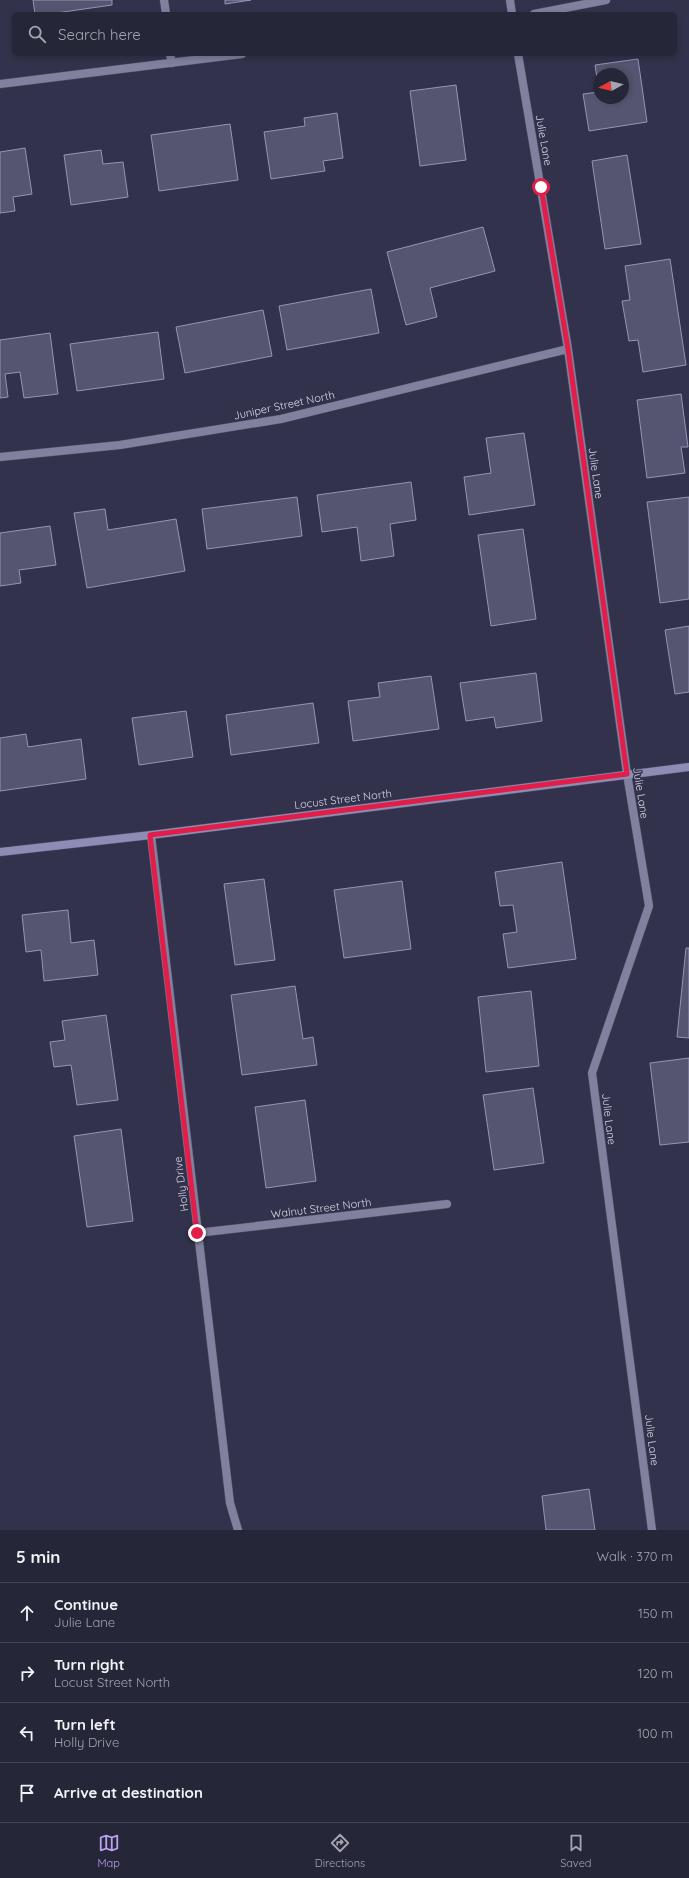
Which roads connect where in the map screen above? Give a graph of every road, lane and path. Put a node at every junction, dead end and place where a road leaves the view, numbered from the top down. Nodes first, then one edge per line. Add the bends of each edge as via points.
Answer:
1 (164, 0) edge
2 (510, 0) edge
3 (606, 0) edge
4 (166, 12) edge
5 (512, 12) edge
6 (544, 12) edge
7 (170, 56) edge
8 (226, 56) edge
9 (518, 56) edge
10 (172, 63) junction
11 (0, 84) edge
12 (568, 349) junction
13 (0, 457) edge
14 (689, 767) edge
15 (627, 774) junction
16 (150, 835) junction
17 (0, 852) edge
18 (447, 1204) dead end
19 (197, 1233) junction
20 (238, 1530) edge
21 (652, 1530) edge

1 - 4 street
2 - 5 street
3 - 6 street
7 - 10 street
8 - 10 street
9 - 12 street, Julie Lane
10 - 11 street
12 - 13 street, Juniper Street North via 281,419 120,445
12 - 15 street, Julie Lane
14 - 15 street, Locust Street North
15 - 16 street, Locust Street North
15 - 21 street, Julie Lane via 649,906 592,1074
16 - 17 street, Locust Street North
16 - 19 street, Holly Drive
18 - 19 street, Walnut Street North
19 - 20 street, Holly Drive via 230,1503

